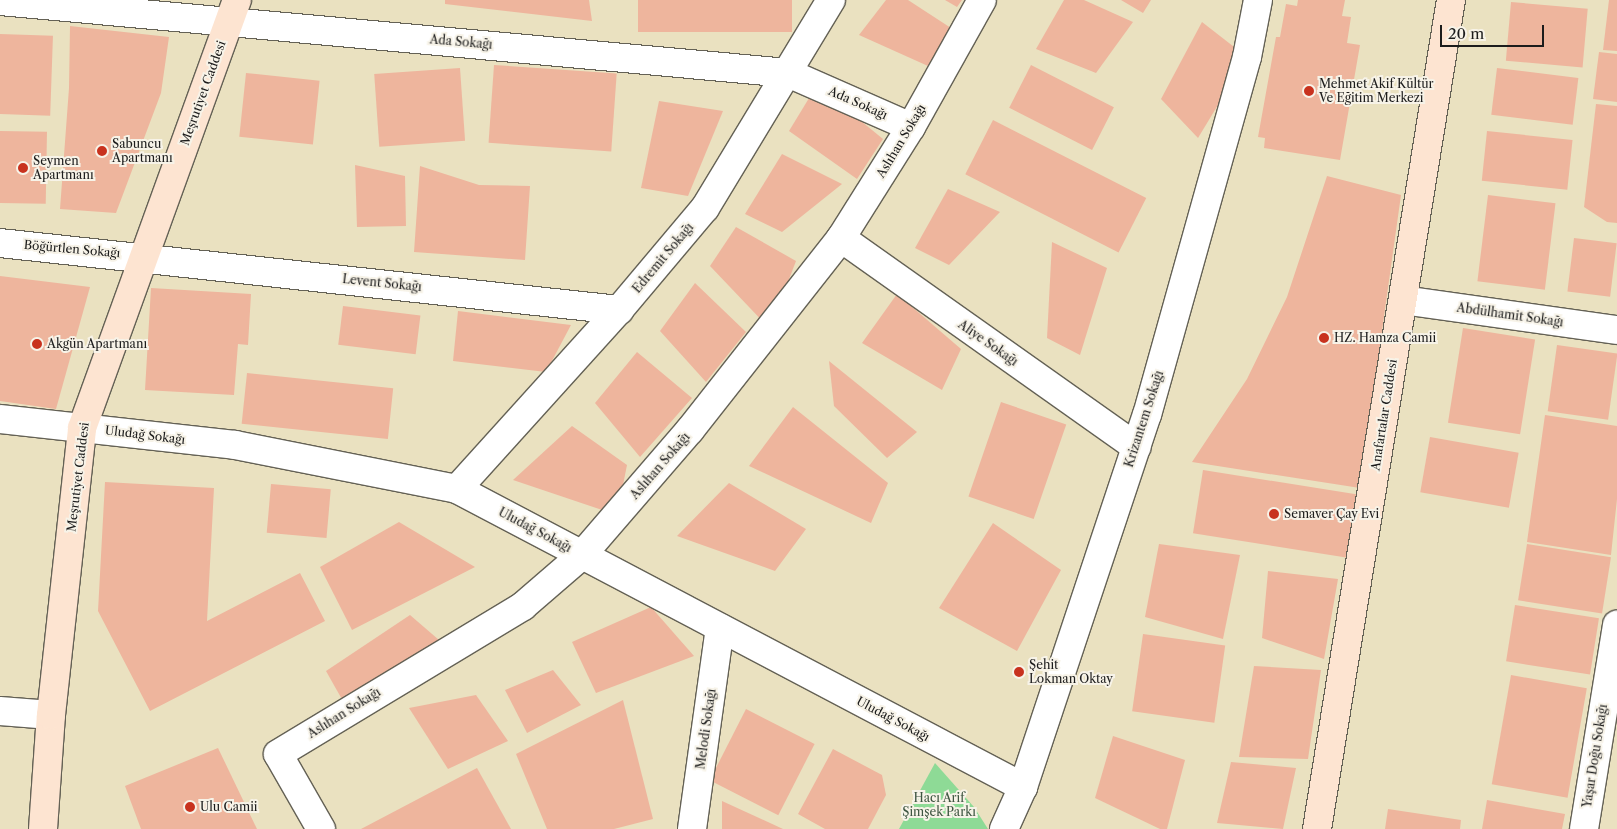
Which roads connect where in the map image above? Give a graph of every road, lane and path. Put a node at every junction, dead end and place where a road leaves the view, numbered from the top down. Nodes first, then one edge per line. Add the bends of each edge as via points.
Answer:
1 (831, 0) edge
2 (982, 0) edge
3 (1258, 0) edge
4 (1451, 0) edge
5 (0, 1) edge
6 (233, 10) edge
7 (788, 73) junction
8 (911, 127) junction
9 (841, 238) junction
10 (0, 243) edge
11 (144, 256) junction
12 (1403, 300) junction
13 (619, 310) junction
14 (1617, 330) edge
15 (0, 419) edge
16 (82, 428) junction
17 (1136, 447) junction
18 (457, 489) junction
19 (582, 555) junction
20 (1617, 624) edge
21 (720, 628) junction
22 (0, 711) edge
23 (52, 715) junction
24 (1023, 787) junction
25 (43, 829) edge
26 (321, 829) edge
27 (692, 829) edge
28 (1004, 829) edge
29 (1316, 829) edge
30 (1584, 829) edge

1 - 7 street, Edremit Sokağı
2 - 8 street, Aslıhan Sokağı
3 - 17 street, Krizantem Sokağı via 1247,57
4 - 12 street, Anafartalar Caddesi
5 - 6 street, Ada Sokağı
6 - 7 street, Ada Sokağı
6 - 11 street, Meşrutiyet Caddesi
7 - 8 street, Ada Sokağı
7 - 13 street, Edremit Sokağı via 705,208
8 - 9 street, Aslıhan Sokağı
9 - 17 street, Aliye Sokağı
9 - 19 street, Aslıhan Sokağı via 690,430
10 - 11 street, Böğürtlen Sokağı
11 - 13 street, Levent Sokağı
11 - 16 street, Meşrutiyet Caddesi
12 - 14 street, Abdülhamit Sokağı
12 - 29 street, Anafartalar Caddesi
13 - 18 street, Edremit Sokağı
15 - 16 street, Uludağ Sokağı
16 - 18 street, Uludağ Sokağı via 235,445
16 - 23 street, Meşrutiyet Caddesi
17 - 24 street, Krizantem Sokağı
18 - 19 street, Uludağ Sokağı
19 - 21 street, Uludağ Sokağı
19 - 26 street, Aslıhan Sokağı via 522,606 278,754
20 - 30 street, Yaşar Doğu Sokağı
21 - 24 street, Uludağ Sokağı
21 - 27 street, Melodi Sokağı
22 - 23 street
23 - 25 street, Meşrutiyet Caddesi
24 - 28 street, Krizantem Sokağı

